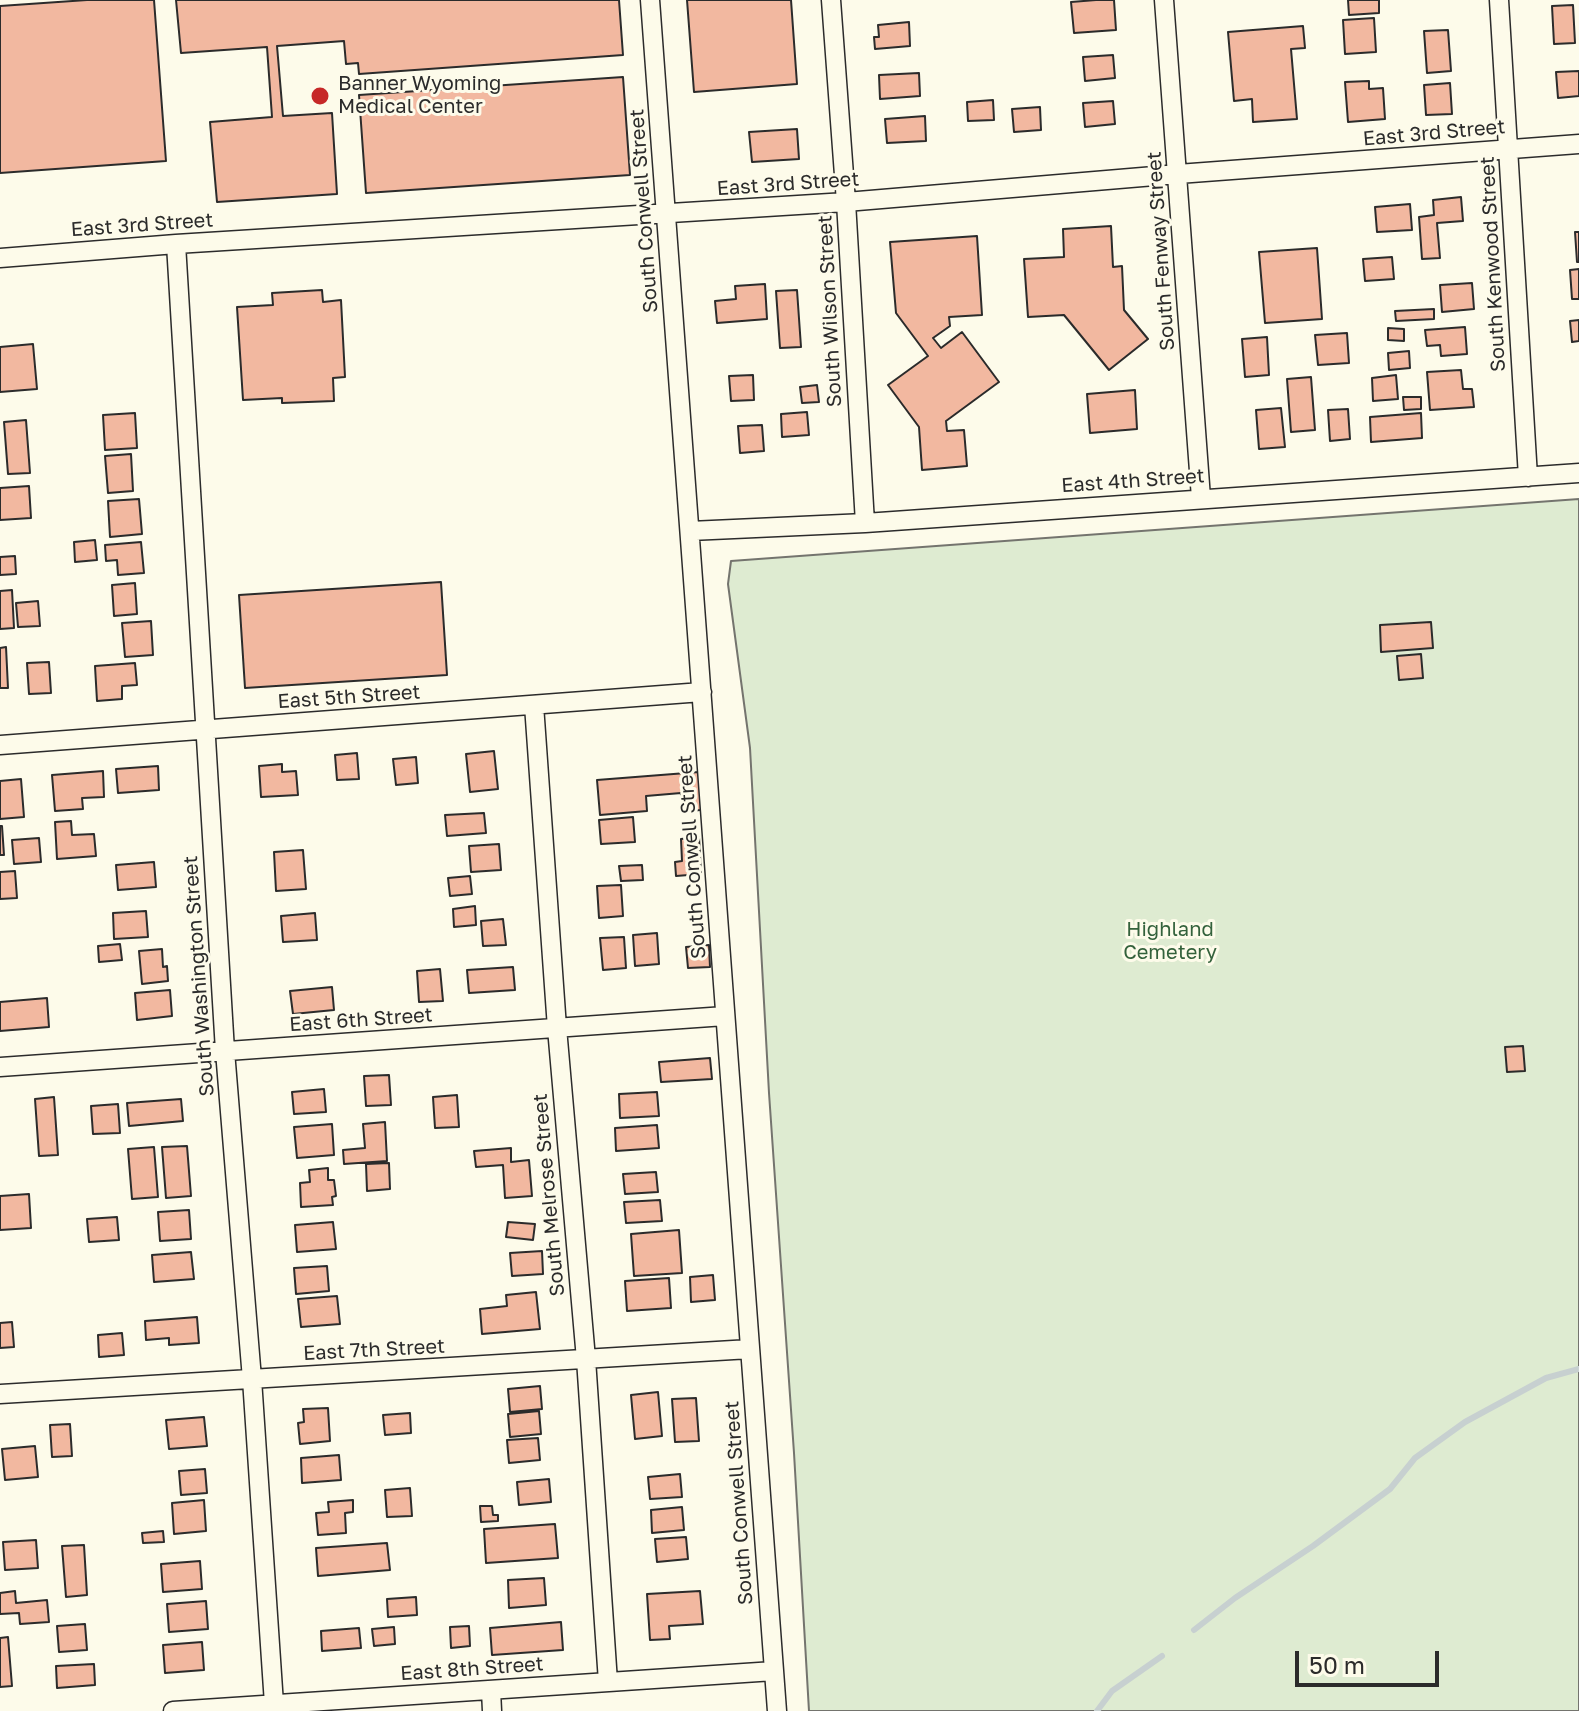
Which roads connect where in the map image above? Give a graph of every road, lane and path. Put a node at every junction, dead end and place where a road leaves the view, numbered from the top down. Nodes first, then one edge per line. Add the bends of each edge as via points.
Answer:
1 (650, 0) edge
2 (831, 0) edge
3 (1164, 0) edge
4 (1499, 0) edge
5 (1579, 144) edge
6 (1508, 149) junction
7 (1178, 174) junction
8 (846, 202) junction
9 (666, 214) junction
10 (176, 244) junction
11 (0, 258) edge
12 (1579, 473) edge
13 (1528, 477) junction
14 (1201, 498) junction
15 (865, 523) junction
16 (690, 531) junction
17 (702, 692) junction
18 (534, 705) junction
19 (206, 729) junction
20 (0, 745) edge
21 (725, 1016) junction
22 (557, 1028) junction
23 (225, 1051) junction
24 (0, 1067) edge
25 (750, 1349) junction
26 (586, 1359) junction
27 (252, 1379) junction
28 (0, 1394) edge
29 (774, 1671) junction
30 (608, 1682) junction
31 (491, 1690) junction
32 (274, 1704) junction
33 (196, 1710) edge
34 (173, 1711) edge
35 (492, 1711) edge
36 (777, 1711) edge

1 - 9 street, South Conwell Street
2 - 8 street, South Wilson Street
3 - 7 street, South Fenway Street
4 - 6 street, South Kenwood Street
5 - 6 street, East 3rd Street
6 - 7 street, East 3rd Street
6 - 13 street, South Kenwood Street
7 - 8 street, East 3rd Street
7 - 14 street, South Fenway Street
8 - 9 street, East 3rd Street
8 - 15 street, South Wilson Street
9 - 10 street, East 3rd Street
9 - 16 street, South Conwell Street
10 - 11 street, East 3rd Street
10 - 19 street, South Washington Street
12 - 13 street, East 4th Street
13 - 14 street, East 4th Street
14 - 15 street, East 4th Street
15 - 16 street, East 4th Street
16 - 17 street, South Conwell Street
17 - 18 street, East 5th Street
17 - 21 street, South Conwell Street
18 - 19 street, East 5th Street
18 - 22 street, South Melrose Street
19 - 20 street, East 5th Street
19 - 23 street, South Washington Street
21 - 22 street, East 6th Street
21 - 25 street, South Conwell Street
22 - 23 street, East 6th Street
22 - 26 street, South Melrose Street
23 - 24 street, East 6th Street
23 - 27 street, South Washington Street
25 - 26 street, East 7th Street
25 - 29 street, South Conwell Street
26 - 27 street, East 7th Street
26 - 30 street, South Melrose Street
27 - 28 street, East 7th Street
27 - 32 street, South Washington Street
29 - 30 street, East 8th Street
29 - 36 street, South Conwell Street
30 - 31 street, East 8th Street
31 - 32 street, East 8th Street
31 - 35 street
32 - 33 street, East 8th Street
33 - 34 street, East 8th Street

